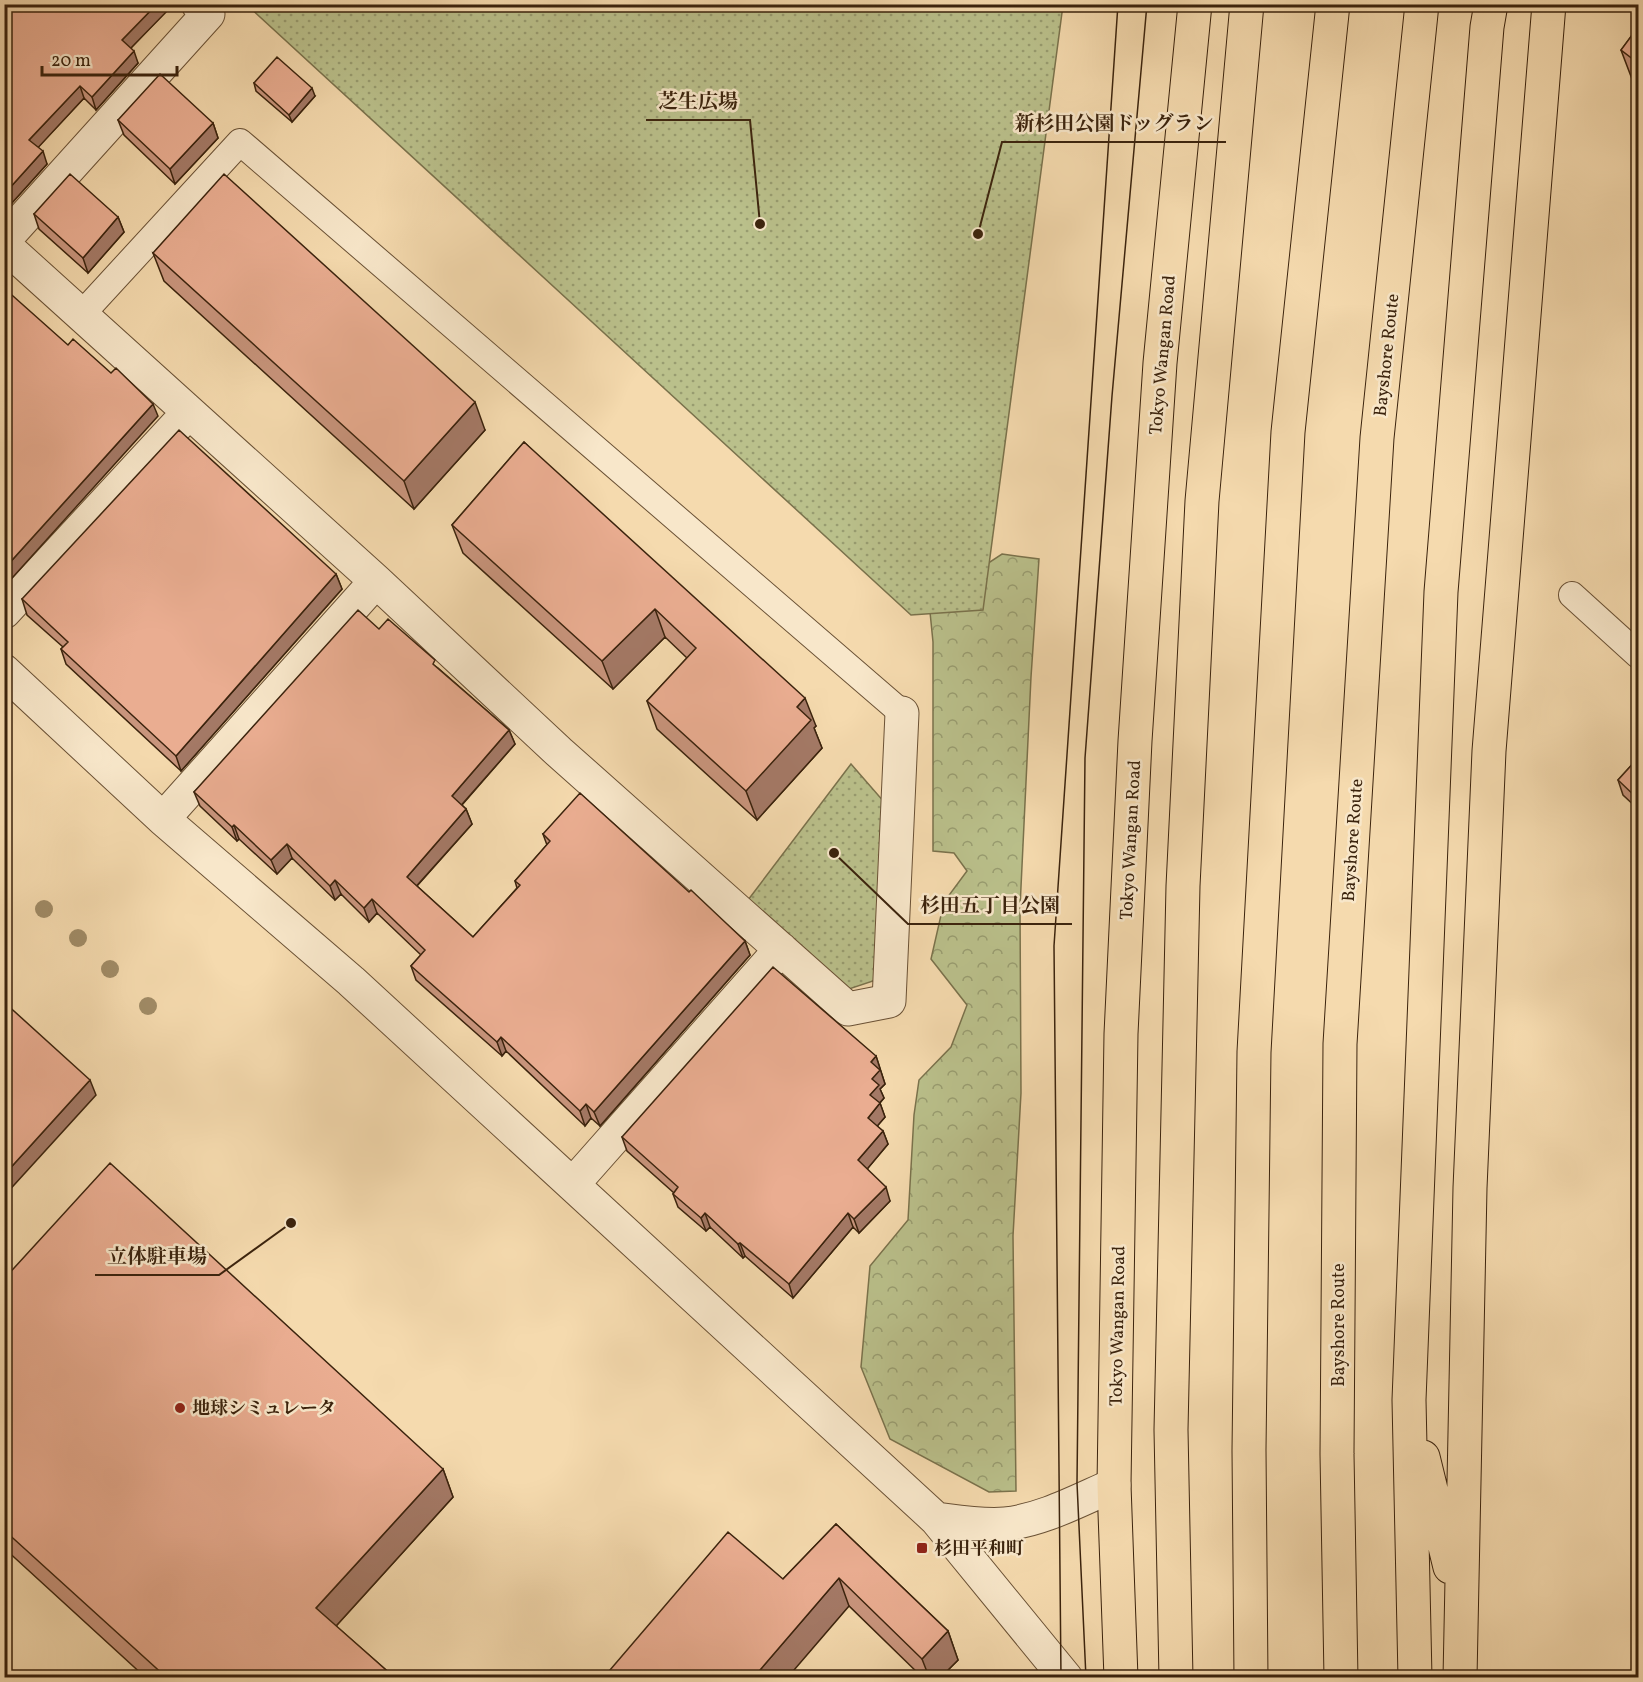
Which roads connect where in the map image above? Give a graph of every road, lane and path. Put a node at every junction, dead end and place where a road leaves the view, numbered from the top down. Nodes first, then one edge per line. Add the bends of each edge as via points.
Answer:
1 (198, 4) edge
2 (1195, 4) edge
3 (1247, 4) edge
4 (1333, 4) edge
5 (1422, 4) edge
6 (1491, 4) edge
7 (1549, 4) edge
8 (4, 240) edge
9 (4, 245) edge
10 (81, 315) junction
11 (189, 412) junction
12 (375, 581) junction
13 (1572, 595) dead end
14 (4, 612) edge
15 (1638, 655) edge
16 (4, 671) edge
17 (902, 713) joint
18 (163, 819) junction
19 (781, 949) junction
20 (573, 1184) junction
21 (1409, 1400) junction
22 (1114, 1485) junction
23 (936, 1519) junction
24 (1066, 1677) edge
25 (1121, 1677) edge
26 (1176, 1677) edge
27 (1251, 1677) edge
28 (1341, 1677) edge
29 (1415, 1677) edge
30 (1459, 1677) edge

1 - 8 street via 208,14
2 - 22 highway, Tokyo Wangan Road via 1160,363 1135,741 1121,1034
3 - 26 highway via 1202,501 1183,886 1171,1430
4 - 27 highway via 1288,432 1254,1052 1249,1450
5 - 28 highway, Bayshore Route via 1377,438 1340,1044 1337,1454
6 - 21 highway via 1441,592
7 - 30 highway via 1489,751 1470,1188
9 - 10 street
10 - 11 street
10 - 17 lane via 240,142
11 - 12 street
11 - 14 street
12 - 18 street
12 - 19 street via 559,752
13 - 15 lane
16 - 18 street
17 - 19 street via 889,1001 848,1009
18 - 20 street via 351,981
19 - 20 street
20 - 23 street
21 - 29 highway
21 - 30 highway via 1456,1590
22 - 23 street via 1036,1518 1006,1524
22 - 25 highway, Tokyo Wangan Road
23 - 24 street

